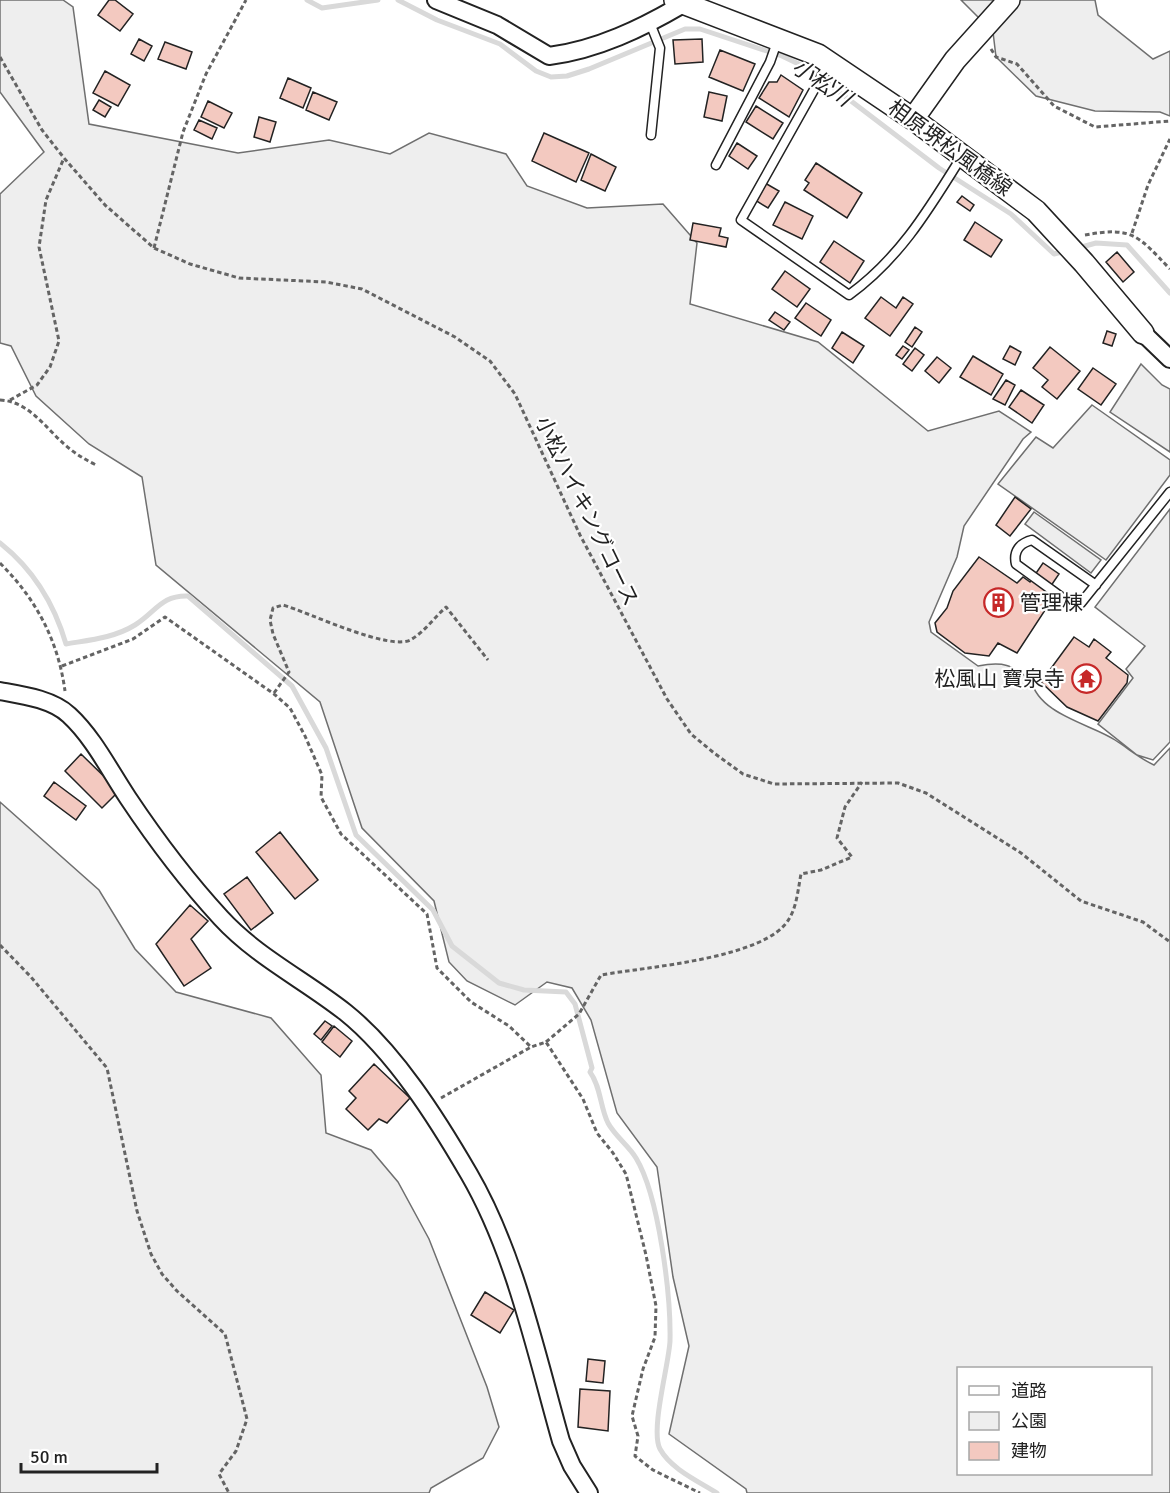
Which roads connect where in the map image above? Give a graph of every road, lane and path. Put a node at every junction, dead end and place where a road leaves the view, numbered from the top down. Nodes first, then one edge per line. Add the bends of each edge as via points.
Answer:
1 (246, 0) edge
2 (436, 0) edge
3 (1009, 0) edge
4 (679, 2) edge
5 (652, 28) junction
6 (980, 30) junction
7 (776, 43) junction
8 (0, 57) edge
9 (826, 68) junction
10 (913, 119) junction
11 (1170, 122) edge
12 (651, 135) dead end
13 (1170, 139) edge
14 (64, 158) junction
15 (958, 162) junction
16 (716, 165) dead end
17 (1132, 233) junction
18 (1063, 239) junction
19 (154, 248) junction
20 (1170, 269) edge
21 (1143, 333) joint
22 (1170, 359) edge
23 (0, 400) edge
24 (10, 400) junction
25 (96, 465) dead end
26 (1170, 492) edge
27 (0, 563) edge
28 (1096, 585) junction
29 (488, 660) dead end
30 (62, 666) junction
31 (0, 692) edge
32 (274, 694) junction
33 (68, 714) junction
34 (862, 782) junction
35 (1170, 942) edge
36 (0, 945) edge
37 (546, 1042) junction
38 (531, 1047) junction
39 (426, 1106) junction
40 (229, 1493) edge
41 (589, 1493) edge
42 (700, 1493) edge

1 - 19 path via 206,74 183,132
2 - 5 street, 相原堺松風橋線 via 497,25 549,56
3 - 6 street
4 - 5 street, 相原堺松風橋線
4 - 7 street, 相原堺松風橋線
5 - 12 lane via 660,48
6 - 10 street
6 - 11 path via 996,57 1017,64 1054,106 1095,127
7 - 9 street, 相原堺松風橋線
7 - 16 lane via 770,62
8 - 14 path, 小松ハイキングコース via 42,130
9 - 10 street, 相原堺松風橋線
9 - 15 lane via 741,220 849,294 876,275 907,239
10 - 15 street, 相原堺松風橋線
13 - 17 path via 1148,184
14 - 19 path, 小松ハイキングコース via 105,205
14 - 24 path via 46,200 39,247 59,341 50,367 37,385
15 - 18 street, 相原堺松風橋線 via 1023,200
17 - 18 path via 1106,231
17 - 20 path
18 - 21 street, 相原堺松風橋線
19 - 34 path, 小松ハイキングコース via 190,264 239,278 326,282 362,289 455,337 490,361 515,394 623,619 691,735 743,774 774,784
21 - 22 street
23 - 24 path
24 - 25 path via 28,409 65,445
26 - 28 lane
27 - 30 path via 43,617
28 - 28 lane via 1032,540 1020,545 1015,553 1017,564 1071,604 1081,603
29 - 32 path via 446,607 411,641 398,642 346,630 284,605 273,609 270,620 290,672
30 - 32 path via 133,639 165,617
30 - 33 path
31 - 33 street via 36,699
32 - 38 path via 290,708 305,736 322,775 321,796 341,834 427,914 437,968 471,1002 509,1026
33 - 39 street via 153,836 219,916 250,947 344,1011 366,1031
34 - 35 path, 小松ハイキングコース via 898,783 926,793 1021,853 1081,901 1143,922
34 - 37 path via 845,807 837,838 852,857 801,874 789,920 778,932 749,947 717,956 601,975 579,1014
36 - 40 path via 31,976 107,1068 137,1211 151,1254 177,1291 225,1334 248,1419 236,1451 219,1474
37 - 38 path
37 - 42 path via 583,1099 597,1133 626,1174 646,1255 656,1306 655,1337 642,1369 632,1416 638,1436 635,1456 653,1470
38 - 39 path
39 - 41 street via 491,1215 561,1441

